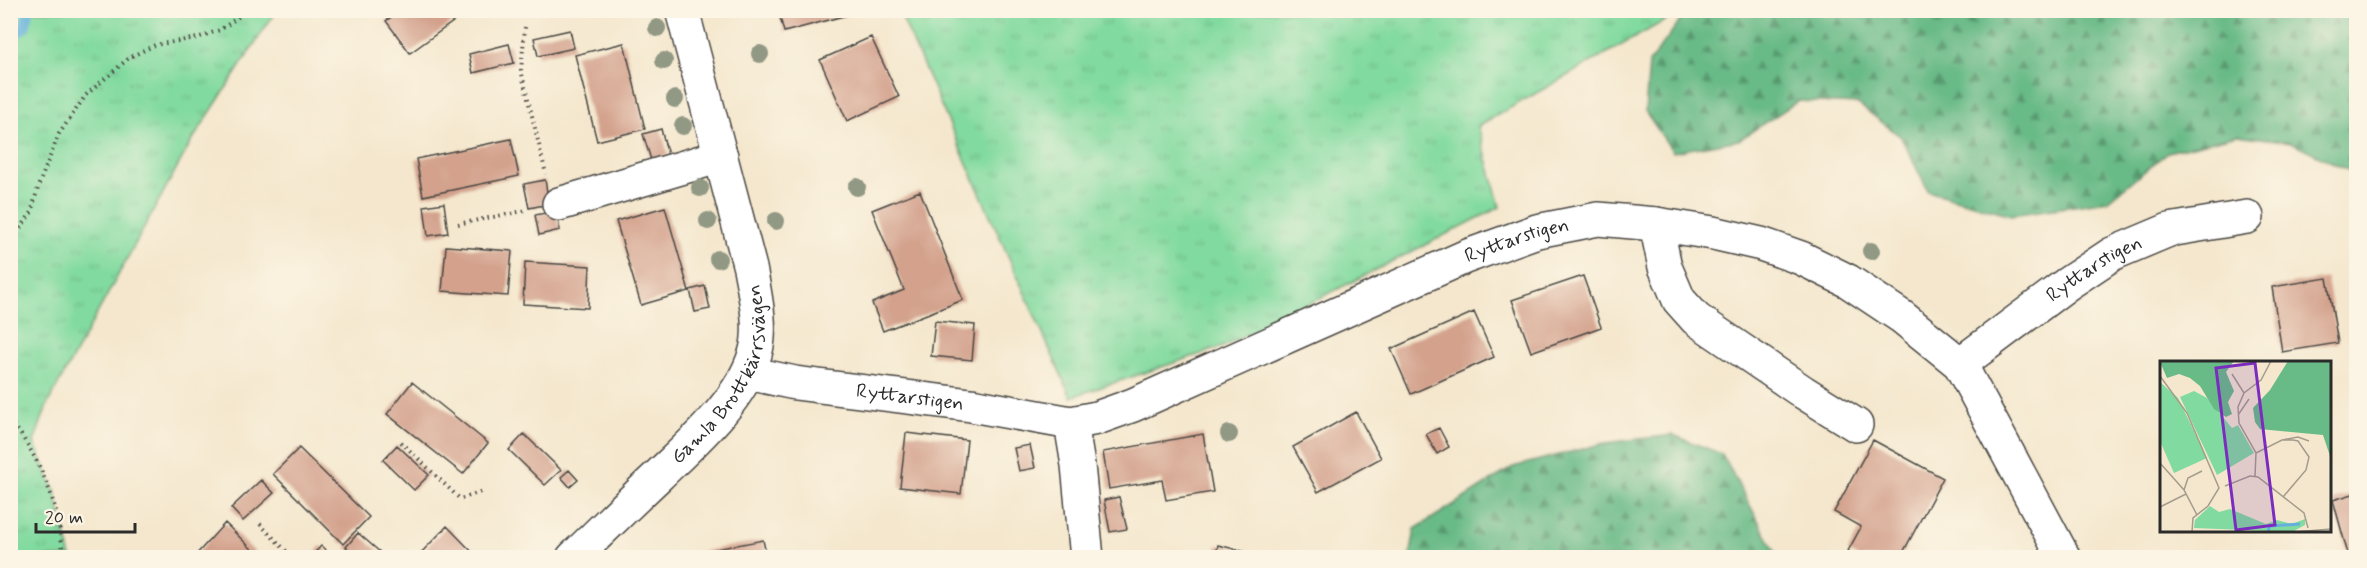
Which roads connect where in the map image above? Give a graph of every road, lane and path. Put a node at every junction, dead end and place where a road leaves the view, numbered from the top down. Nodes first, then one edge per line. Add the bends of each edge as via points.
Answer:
1 (248, 10) edge
2 (682, 10) edge
3 (525, 27) dead end
4 (721, 156) junction
5 (559, 204) junction
6 (2247, 217) dead end
7 (458, 224) dead end
8 (1656, 224) junction
9 (10, 243) edge
10 (1960, 364) junction
11 (748, 373) junction
12 (10, 420) edge
13 (1071, 423) junction
14 (1856, 425) dead end
15 (401, 442) dead end
16 (484, 491) dead end
17 (260, 524) dead end
18 (63, 558) edge
19 (293, 558) edge
20 (573, 558) edge
21 (1087, 558) edge
22 (2064, 558) edge

1 - 9 path via 220,30 155,45 130,57 86,95 59,134 32,213
2 - 4 street, Gamla Brottkärrsvägen
3 - 5 path via 521,70 545,172
4 - 5 street
4 - 11 street, Gamla Brottkärrsvägen via 756,302 756,352
5 - 7 path
6 - 10 street, Ryttarstigen via 2169,230 2112,254
8 - 10 street, Ryttarstigen via 1761,244 1801,258 1848,281 1902,316
8 - 13 street, Ryttarstigen via 1598,219 1537,231 1465,257 1133,405
8 - 14 street via 1665,267 1679,300 1696,319
10 - 22 street, Ryttarstigen
11 - 13 street, Ryttarstigen
11 - 20 street, Gamla Brottkärrsvägen via 699,436
12 - 18 path via 47,483 58,514
13 - 21 street
15 - 16 path via 460,499
17 - 19 path

